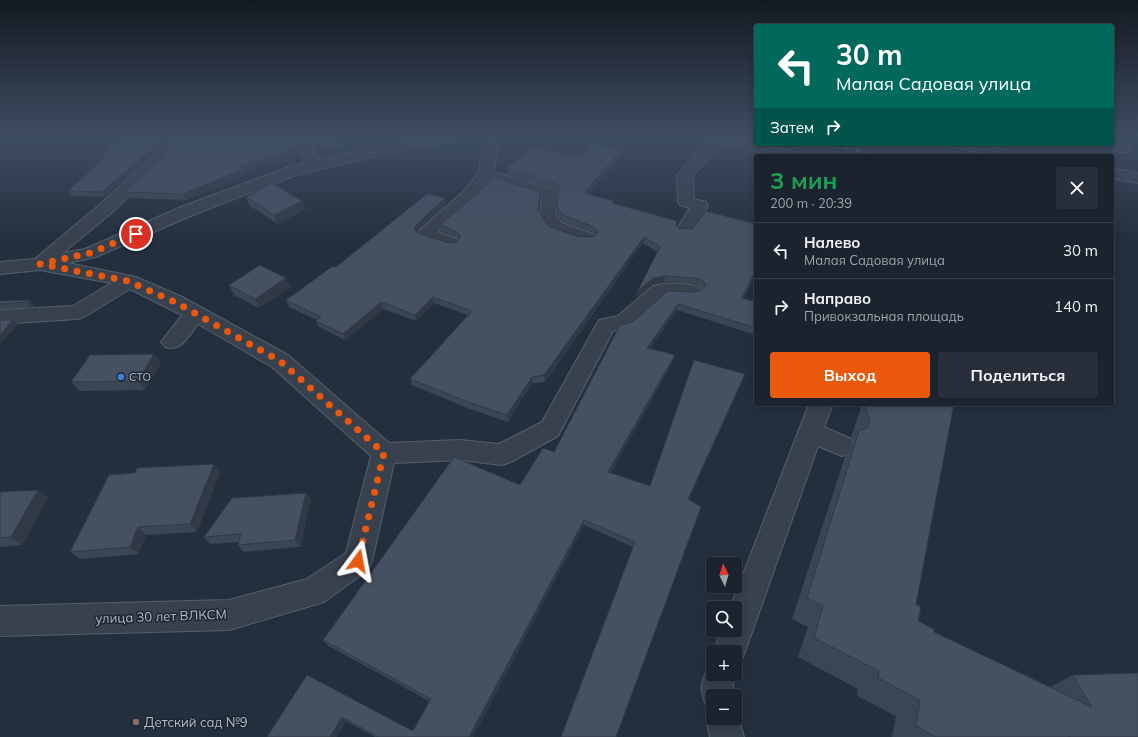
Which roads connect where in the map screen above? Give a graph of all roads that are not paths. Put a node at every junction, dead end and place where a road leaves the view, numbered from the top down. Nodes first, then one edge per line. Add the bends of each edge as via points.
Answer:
1 (146, 171) edge
2 (290, 171) edge
3 (487, 171) edge
4 (688, 171) edge
5 (1114, 173) edge
6 (486, 175) junction
7 (1138, 178) edge
8 (685, 230) edge
9 (587, 238) edge
10 (451, 243) edge
11 (40, 264) junction
12 (0, 268) edge
13 (128, 281) junction
14 (693, 291) edge
15 (195, 313) junction
16 (0, 318) edge
17 (172, 342) dead end
18 (820, 406) edge
19 (811, 432) junction
20 (842, 446) dead end
21 (384, 453) junction
22 (0, 621) edge
23 (732, 645) edge
24 (724, 725) edge
25 (726, 737) edge

1 - 11 street
2 - 11 street via 90,253
3 - 6 street
4 - 8 street via 685,176 686,202 700,206
5 - 7 street
6 - 9 street via 550,194 548,215 555,227
6 - 10 street via 471,193 426,234
11 - 12 street
11 - 13 street
13 - 15 street
13 - 16 street via 77,312
14 - 21 street via 660,290 624,322 606,325 550,429 502,455 460,450
15 - 17 street
15 - 21 street via 280,361
18 - 19 street
19 - 20 street
19 - 23 street
21 - 22 street, улица 30 лет ВЛКСМ via 358,561 314,592 229,615
24 - 25 street

